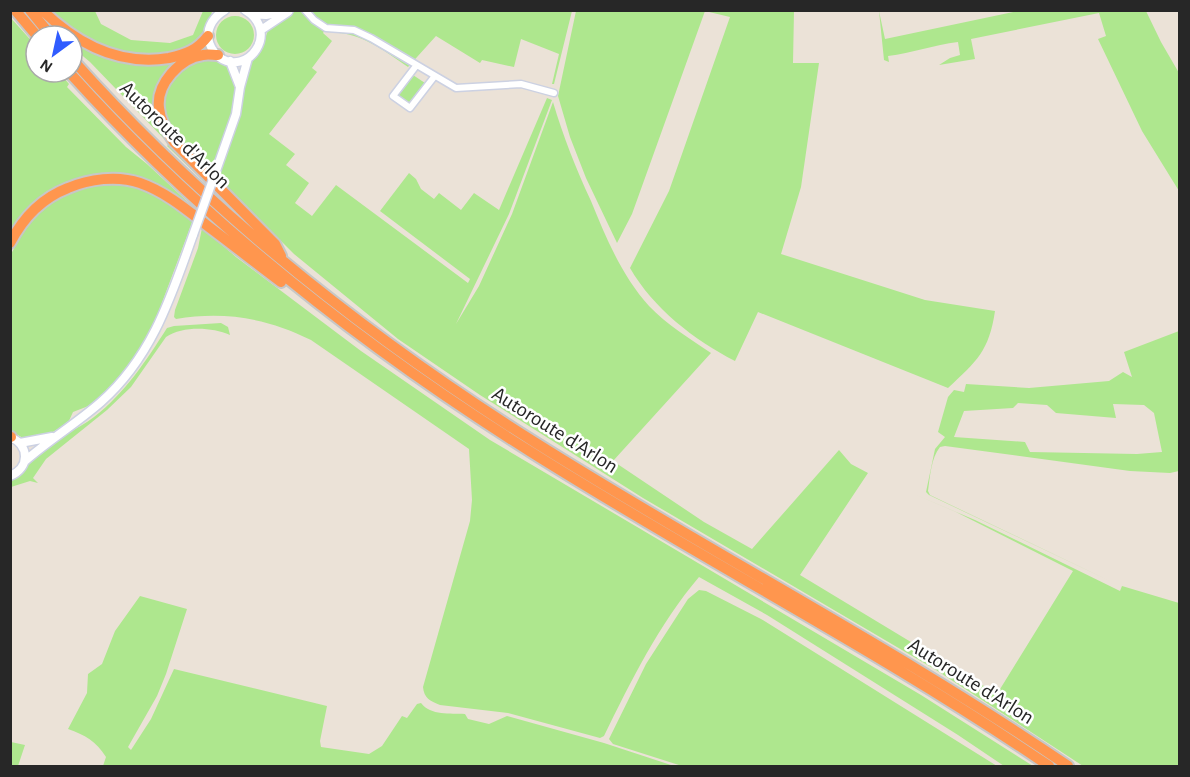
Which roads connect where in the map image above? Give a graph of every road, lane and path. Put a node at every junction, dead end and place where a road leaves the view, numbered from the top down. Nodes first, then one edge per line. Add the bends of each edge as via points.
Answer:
1 (15, 10) edge
2 (30, 10) edge
3 (42, 10) edge
4 (225, 10) edge
5 (290, 10) edge
6 (305, 10) edge
7 (248, 12) edge
8 (27, 24) edge
9 (41, 24) edge
10 (261, 30) junction
11 (208, 36) junction
12 (218, 56) junction
13 (248, 58) junction
14 (230, 61) junction
15 (416, 66) junction
16 (84, 71) edge
17 (434, 77) junction
18 (80, 84) edge
19 (240, 87) junction
20 (554, 93) dead end
21 (10, 243) edge
22 (283, 261) junction
23 (316, 302) junction
24 (56, 436) junction
25 (13, 438) edge
26 (25, 461) junction
27 (10, 476) edge
28 (1049, 766) edge
29 (1068, 766) edge

1 - 8 highway
2 - 9 highway
3 - 11 highway via 80,41 126,58 184,55 194,51
4 - 11 main road via 212,21
5 - 7 main road via 266,15
5 - 10 main road
6 - 15 street via 326,28 354,30
7 - 10 main road
10 - 13 main road via 259,46
11 - 12 main road
12 - 14 main road
12 - 22 highway via 203,55 169,76 158,99 163,124 174,142 275,244
13 - 14 main road
13 - 19 main road
14 - 19 main road
15 - 17 street
15 - 17 street via 393,96 410,108
16 - 22 highway, Autoroute d'Arlon via 178,168
17 - 20 street via 456,88 514,84
18 - 23 highway, Autoroute d'Arlon via 227,227
19 - 24 main road, bridge via 236,114 161,323 116,388
21 - 23 highway via 32,211 52,194 83,182 137,182 165,193 290,289
22 - 29 highway, Autoroute d'Arlon via 417,363 537,444 932,678
23 - 28 highway, Autoroute d'Arlon via 432,387 531,452 917,682
24 - 25 main road
24 - 26 main road
25 - 26 main road via 24,448
26 - 27 main road via 19,472

